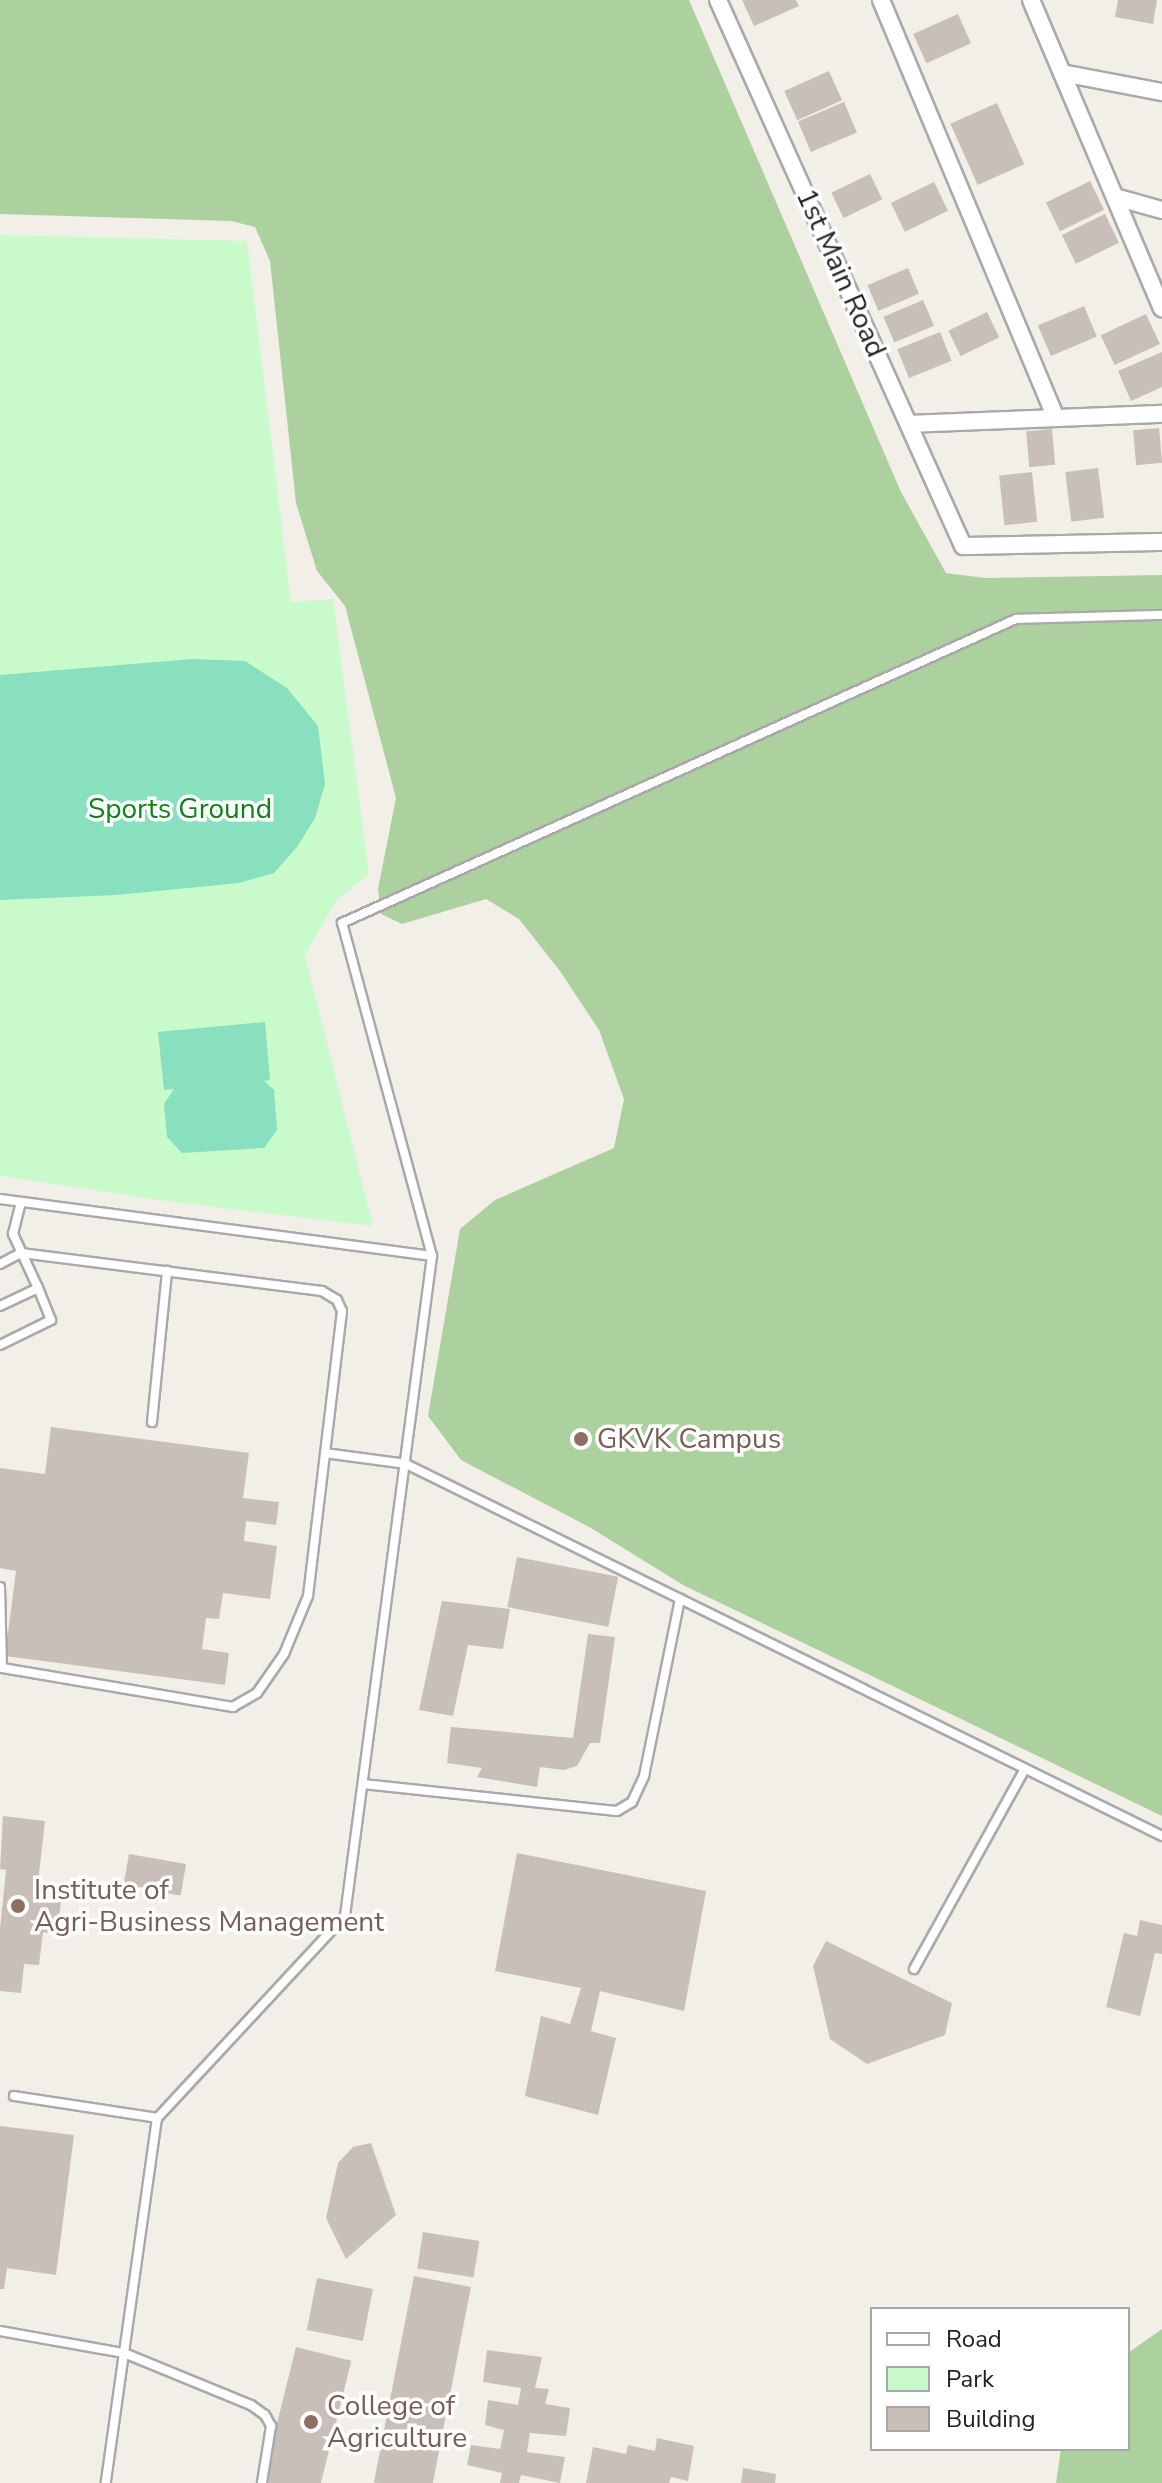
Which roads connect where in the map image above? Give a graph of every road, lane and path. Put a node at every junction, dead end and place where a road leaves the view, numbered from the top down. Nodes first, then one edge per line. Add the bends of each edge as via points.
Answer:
1 (718, 0) edge
2 (881, 0) edge
3 (1031, 0) edge
4 (1062, 73) junction
5 (1162, 92) edge
6 (1115, 197) junction
7 (1162, 210) edge
8 (1162, 308) edge
9 (1162, 414) edge
10 (1056, 418) junction
11 (909, 424) junction
12 (1162, 542) edge
13 (1162, 615) edge
14 (0, 1199) edge
15 (21, 1202) junction
16 (21, 1253) junction
17 (432, 1256) junction
18 (0, 1264) edge
19 (167, 1271) junction
20 (38, 1288) junction
21 (0, 1306) edge
22 (0, 1345) edge
23 (152, 1422) dead end
24 (325, 1453) junction
25 (406, 1464) junction
26 (0, 1587) edge
27 (680, 1599) junction
28 (1025, 1769) junction
29 (363, 1784) junction
30 (1162, 1836) edge
31 (914, 1969) dead end
32 (14, 2096) dead end
33 (157, 2118) junction
34 (0, 2331) edge
35 (124, 2353) junction
36 (106, 2483) edge
37 (262, 2483) edge

1 - 11 street, 1st Main Road
2 - 10 street
3 - 4 street
4 - 5 street
4 - 6 street
6 - 7 street
6 - 8 street
9 - 10 street
10 - 11 street
11 - 12 street, 1st Main Road via 963,546
13 - 17 lane via 1016,619 342,923
14 - 15 lane
15 - 16 lane via 13,1234
15 - 17 lane
16 - 18 lane
16 - 19 lane
16 - 20 lane
17 - 25 lane
19 - 23 lane
19 - 24 lane via 322,1291 337,1300 342,1311
20 - 21 lane
20 - 22 lane via 51,1320
24 - 25 lane
24 - 26 lane via 308,1596 284,1654 257,1693 233,1707 2,1668
25 - 27 lane
25 - 29 lane
27 - 28 lane
27 - 29 lane via 644,1776 632,1802 624,1807 617,1811
28 - 30 lane
28 - 31 lane
29 - 33 lane via 345,1916
32 - 33 lane
33 - 35 lane
34 - 35 lane
35 - 36 lane
35 - 37 lane via 265,2415 271,2426

